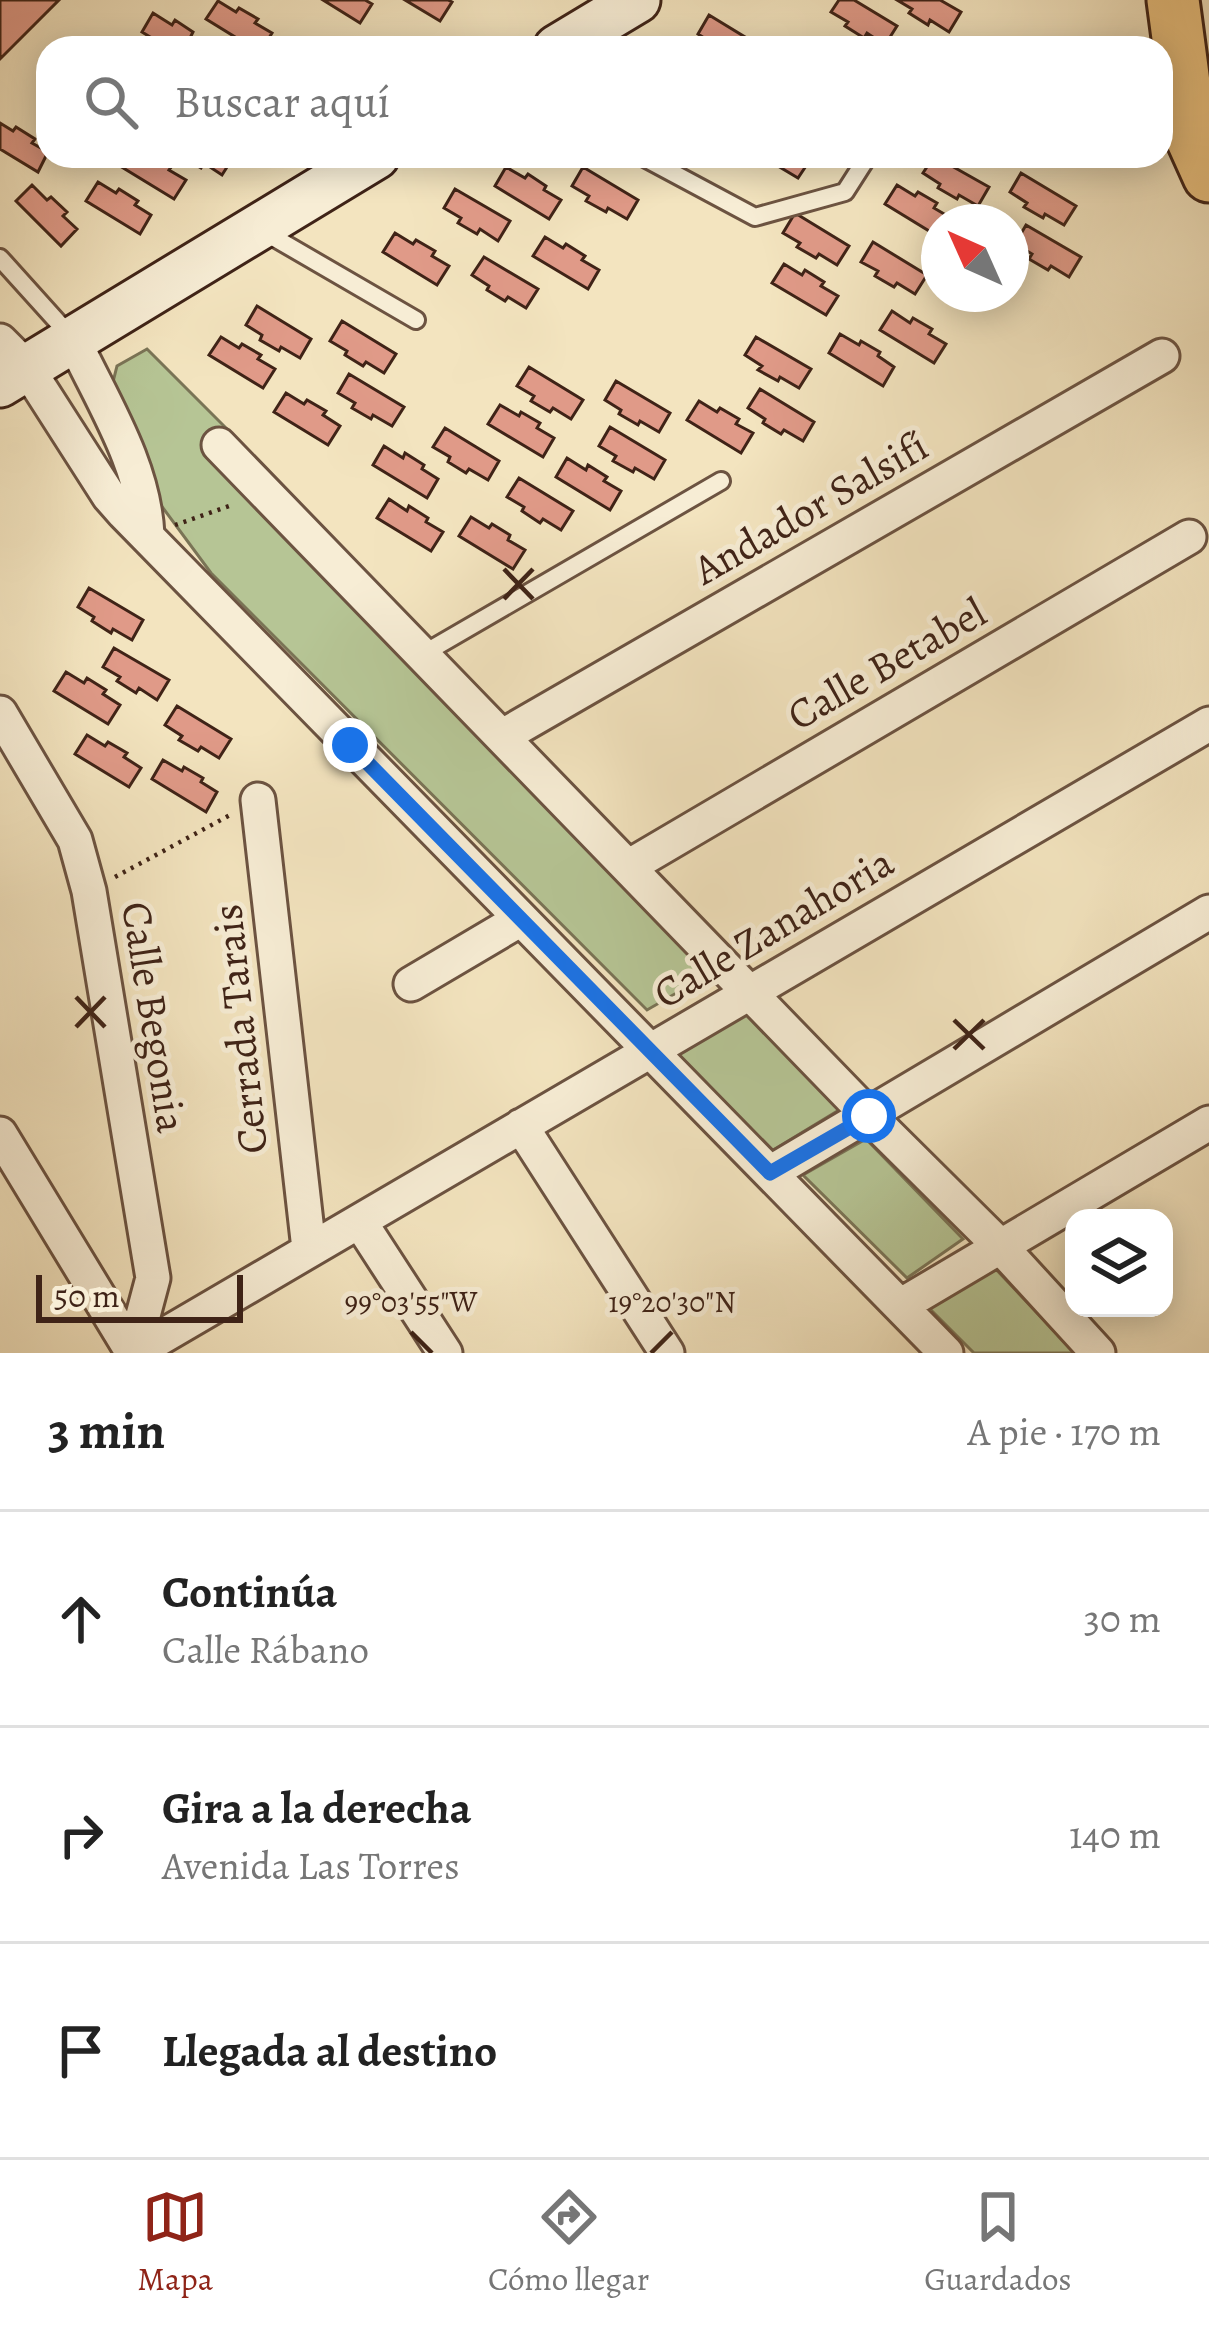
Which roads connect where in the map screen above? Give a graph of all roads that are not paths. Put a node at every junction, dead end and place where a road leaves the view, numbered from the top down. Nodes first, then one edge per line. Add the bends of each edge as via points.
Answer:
1 (637, 0) edge
2 (1173, 0) edge
3 (576, 36) edge
4 (356, 168) edge
5 (663, 168) edge
6 (860, 168) edge
7 (1209, 176) edge
8 (257, 227) junction
9 (0, 258) edge
10 (416, 320) dead end
11 (74, 339) junction
12 (1162, 356) dead end
13 (9, 364) edge
14 (219, 445) dead end
15 (721, 481) dead end
16 (146, 535) junction
17 (1189, 537) dead end
18 (423, 654) junction
19 (0, 713) edge
20 (1209, 724) edge
21 (503, 736) junction
22 (258, 800) road end
23 (628, 867) junction
24 (1209, 912) edge
25 (521, 920) junction
26 (411, 984) dead end
27 (749, 992) junction
28 (651, 1051) junction
29 (869, 1116) junction
30 (1209, 1123) edge
31 (520, 1126) junction
32 (0, 1134) edge
33 (770, 1173) junction
34 (360, 1222) junction
35 (1001, 1247) junction
36 (309, 1249) junction
37 (900, 1306) junction
38 (133, 1353) edge
39 (446, 1353) edge
40 (667, 1353) edge
41 (946, 1353) edge
42 (1098, 1353) edge

1 - 3 street
2 - 7 main road via 1191,136
4 - 8 street
5 - 6 lane via 755,217 845,192
8 - 10 lane
8 - 11 street
9 - 11 lane
11 - 13 street
11 - 16 street via 138,478
12 - 21 street, Andador Salsifí
13 - 16 street
14 - 18 street
15 - 18 lane
16 - 25 street
17 - 23 street, Calle Betabel
18 - 21 street
19 - 38 street, Calle Begonia via 75,840 89,891 153,1278
20 - 27 street, Calle Zanahoria
21 - 23 street
22 - 36 street, Cerrada Tarais
23 - 27 street
24 - 29 street
25 - 26 street
25 - 28 street
27 - 28 street, Calle Zanahoria
27 - 29 street
28 - 31 street, Calle Zanahoria
28 - 33 street
29 - 33 street
29 - 35 street
30 - 35 street
31 - 34 street, Calle Zanahoria
31 - 40 street
32 - 38 street
33 - 37 street
34 - 36 street, Calle Zanahoria
34 - 39 street
35 - 37 street
35 - 42 street
36 - 38 street, Calle Zanahoria
37 - 41 street

